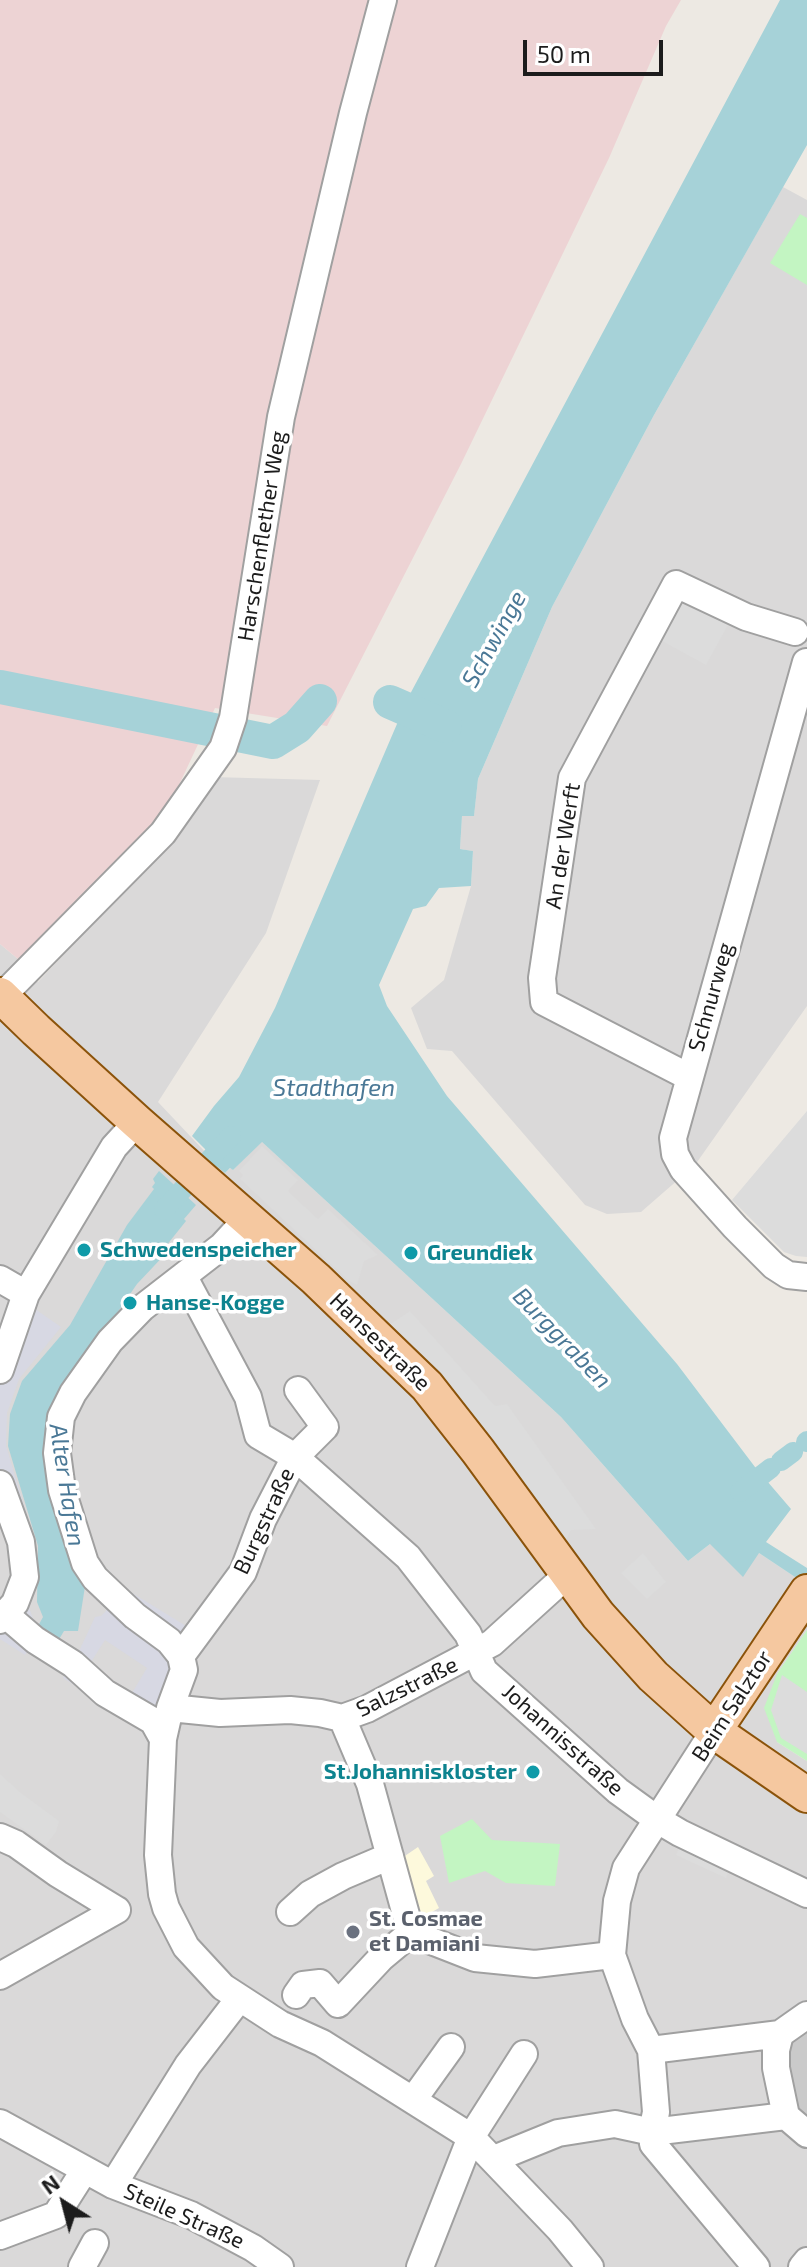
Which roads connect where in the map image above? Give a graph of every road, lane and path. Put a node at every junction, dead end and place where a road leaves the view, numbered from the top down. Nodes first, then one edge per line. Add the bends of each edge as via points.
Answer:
1 (383, 0) edge
2 (801, 625) edge
3 (807, 662) edge
4 (1, 996) edge
5 (689, 1077) junction
6 (137, 1122) junction
7 (247, 1219) junction
8 (184, 1277) junction
9 (807, 1277) edge
10 (0, 1279) edge
11 (26, 1294) junction
12 (0, 1370) edge
13 (298, 1390) dead end
14 (295, 1457) junction
15 (0, 1484) edge
16 (567, 1575) junction
17 (806, 1594) edge
18 (3, 1618) edge
19 (476, 1653) junction
20 (181, 1656) junction
21 (342, 1718) junction
22 (162, 1723) junction
23 (714, 1731) junction
24 (807, 1795) edge
25 (658, 1820) junction
26 (0, 1837) edge
27 (390, 1856) junction
28 (807, 1894) edge
29 (290, 1912) dead end
30 (411, 1933) junction
31 (612, 1955) junction
32 (0, 1976) edge
33 (296, 1995) dead end
34 (239, 1999) junction
35 (807, 2015) edge
36 (780, 2034) junction
37 (451, 2047) dead end
38 (651, 2050) junction
39 (524, 2054) dead end
40 (413, 2100) junction
41 (786, 2116) junction
42 (0, 2123) edge
43 (652, 2132) junction
44 (807, 2134) edge
45 (471, 2137) junction
46 (494, 2159) junction
47 (84, 2171) junction
48 (113, 2185) junction
49 (0, 2236) edge
50 (95, 2243) dead end
51 (807, 2261) edge
52 (82, 2267) edge
53 (280, 2267) edge
54 (420, 2267) edge
55 (590, 2267) edge
56 (756, 2267) edge
57 (802, 2267) edge

1 - 4 street, Harschenflether Weg via 281,417 233,718 223,748 163,833
2 - 3 street, Schnurweg via 796,649
2 - 5 street, An der Werft via 746,617 676,584 572,778 542,978 544,1002
3 - 5 street, Schnurweg
4 - 6 main road, Hansestraße
5 - 9 street, Schnurweg via 673,1138 675,1154 696,1184 774,1266 788,1275
6 - 7 main road, Hansestraße
6 - 11 street via 114,1147
7 - 8 street
7 - 16 main road, Hansestraße via 427,1386
8 - 14 street, Johannisstraße via 248,1397 258,1435
8 - 20 street via 142,1308 110,1341 61,1417 57,1453 62,1490 85,1563
10 - 11 street
11 - 12 street
13 - 14 street, Burgstraße via 325,1427
14 - 19 street, Johannisstraße via 408,1557 468,1634
14 - 20 street, Burgstraße via 243,1572
15 - 18 street via 21,1542 25,1577
16 - 19 street, Salzstraße
16 - 23 main road, Hansestraße via 653,1676
17 - 23 main road, Beim Salztor
18 - 22 street via 73,1664 105,1693
19 - 21 street, Salzstraße
19 - 25 street, Johannisstraße via 484,1671
20 - 22 street via 184,1670
21 - 22 street, Salzstraße via 290,1710 220,1713
21 - 27 street via 370,1784
22 - 34 street via 162,1894 186,1947
23 - 24 main road, Hansestraße
23 - 25 street, Beim Salztor
25 - 28 street, Johannisstraße
25 - 31 street, Beim Salztor via 626,1868
26 - 32 street via 117,1910
27 - 29 street via 310,1894
27 - 30 street
30 - 31 street via 475,1958 535,1964
30 - 33 street via 338,2004 320,1983 303,1985
31 - 38 street
34 - 40 street
34 - 48 street via 188,2065
35 - 36 street
36 - 38 street
36 - 41 street via 776,2068
37 - 40 street
38 - 43 street via 656,2112
39 - 45 street
40 - 45 street
41 - 43 street
41 - 44 street
42 - 47 street, Steile Straße
43 - 46 street via 615,2124 558,2133
43 - 56 street via 653,2144
45 - 46 street
45 - 54 street
46 - 55 street
47 - 48 street, Steile Straße
47 - 49 street via 56,2215
48 - 53 street, Steile Straße via 191,2215
50 - 52 street
51 - 57 street

